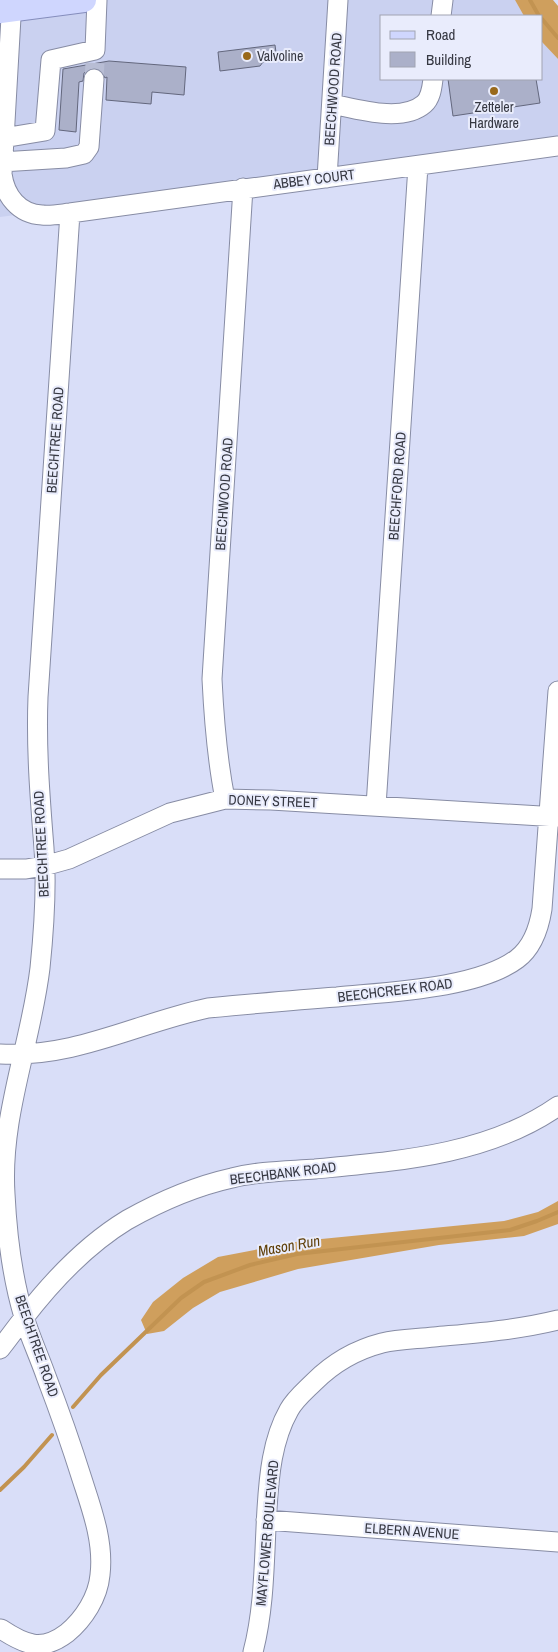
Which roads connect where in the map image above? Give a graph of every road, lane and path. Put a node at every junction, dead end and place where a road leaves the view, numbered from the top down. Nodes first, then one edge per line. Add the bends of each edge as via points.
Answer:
1 (84, 0) edge
2 (97, 0) edge
3 (338, 0) edge
4 (443, 0) edge
5 (8, 7) edge
6 (441, 15) edge
7 (5, 47) edge
8 (95, 64) junction
9 (434, 80) edge
10 (332, 104) junction
11 (3, 138) junction
12 (558, 146) edge
13 (418, 166) junction
14 (1, 170) edge
15 (327, 178) junction
16 (243, 188) junction
17 (70, 213) junction
18 (558, 691) edge
19 (225, 799) junction
20 (376, 806) junction
21 (553, 817) edge
22 (44, 866) junction
23 (0, 869) edge
24 (0, 1054) edge
25 (23, 1055) junction
26 (558, 1106) edge
27 (24, 1317) junction
28 (558, 1320) edge
29 (0, 1349) edge
30 (266, 1520) junction
31 (558, 1542) edge
32 (1, 1629) dead end
33 (252, 1652) edge

1 - 5 main road
2 - 8 street
3 - 10 street, BEECHWOOD ROAD
4 - 6 street
5 - 7 street
7 - 11 street
8 - 11 street via 51,60 46,131
8 - 14 street via 89,147 84,154
9 - 10 street via 425,103 413,110 374,112
10 - 15 street, BEECHWOOD ROAD
11 - 14 street
12 - 13 street, ABBEY COURT
13 - 15 street, ABBEY COURT
13 - 20 street, BEECHFORD ROAD
14 - 17 street via 4,187 20,207 44,216
15 - 16 street, ABBEY COURT
16 - 17 street, ABBEY COURT
16 - 19 street, BEECHWOOD ROAD via 212,679 218,766
17 - 22 street, BEECHTREE ROAD via 38,706 37,751
18 - 21 street, BEECHCREEK ROAD
19 - 20 street, DONEY STREET
19 - 22 street, DONEY STREET via 170,813 69,859
20 - 21 street, DONEY STREET
21 - 25 street, BEECHCREEK ROAD via 540,923 528,948 505,966 460,982 395,992 208,1008 182,1013 83,1045
22 - 23 street, DONEY STREET
22 - 25 street, BEECHTREE ROAD via 40,970
24 - 25 street, BEECHCREEK ROAD
25 - 27 street, BEECHTREE ROAD via 5,1144 4,1191 12,1262
26 - 27 street, BEECHBANK ROAD via 526,1124 480,1143 420,1158 233,1177 161,1203 94,1244 71,1264
27 - 29 street, BEECHBANK ROAD
27 - 32 street, BEECHTREE ROAD via 65,1426 98,1529 100,1577 94,1598 81,1619 57,1639 45,1644 21,1642
28 - 30 street, MAYFLOWER BOULEVARD via 383,1343 345,1357 329,1367 300,1395 282,1425 274,1448
30 - 31 street, ELBERN AVENUE
30 - 33 street, MAYFLOWER BOULEVARD via 261,1611

